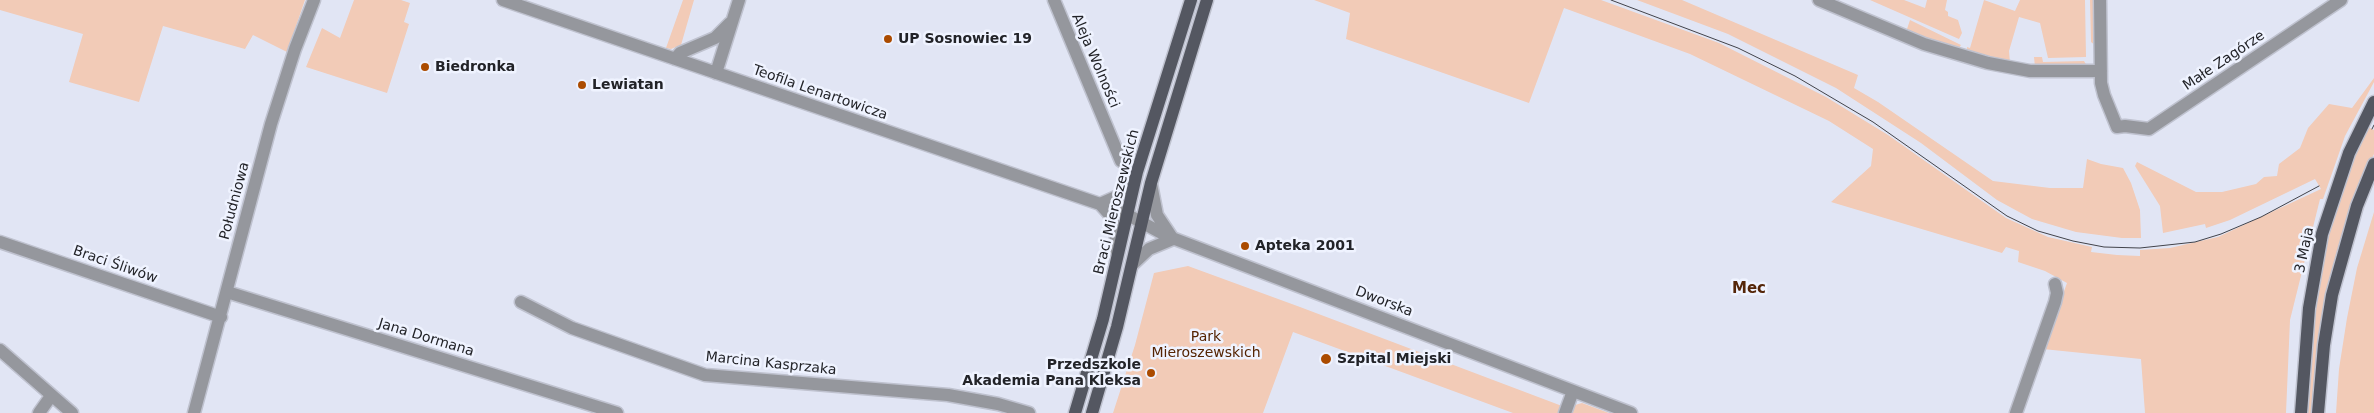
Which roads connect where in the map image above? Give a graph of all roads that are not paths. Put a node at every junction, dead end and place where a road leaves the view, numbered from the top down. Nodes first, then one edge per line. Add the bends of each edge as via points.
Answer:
1 (314, 0) edge
2 (503, 0) edge
3 (739, 0) edge
4 (1054, 0) edge
5 (1191, 0) edge
6 (1207, 0) edge
7 (1819, 0) edge
8 (2100, 0) edge
9 (2341, 0) edge
10 (734, 16) junction
11 (675, 59) junction
12 (2101, 71) junction
13 (716, 73) junction
14 (2374, 102) edge
15 (1121, 161) dead end
16 (2374, 164) edge
17 (1135, 179) junction
18 (1151, 183) junction
19 (1100, 204) junction
20 (1128, 215) junction
21 (1142, 223) junction
22 (1173, 239) junction
23 (0, 242) edge
24 (1117, 262) junction
25 (1132, 265) junction
26 (2055, 284) dead end
27 (227, 292) junction
28 (521, 302) dead end
29 (220, 317) junction
30 (0, 350) edge
31 (1573, 391) junction
32 (51, 396) junction
33 (39, 413) edge
34 (72, 413) edge
35 (194, 413) edge
36 (617, 413) edge
37 (1030, 413) edge
38 (1075, 413) edge
39 (1092, 413) edge
40 (1565, 413) edge
41 (1631, 413) edge
42 (2016, 413) edge
43 (2301, 413) edge
44 (2318, 413) edge

1 - 27 street, Południowa via 271,124
2 - 11 street, Teofila Lenartowicza
3 - 10 street
4 - 15 street, Aleja Wolności
5 - 17 main road, Braci Mieroszewskich
6 - 18 main road, Braci Mieroszewskich
7 - 12 street via 1924,44 1988,62 2030,71
8 - 12 street
9 - 12 street, Małe Zagórze via 2149,129 2117,127 2104,95
10 - 11 street via 719,36 680,53
10 - 13 street
11 - 13 street, Teofila Lenartowicza
13 - 19 street, Teofila Lenartowicza
14 - 43 main road, 3 Maja via 2349,153 2322,234 2309,308
16 - 44 main road via 2357,206 2332,295
17 - 19 street via 1118,196
17 - 20 main road, Braci Mieroszewskich
18 - 21 main road, Braci Mieroszewskich
18 - 22 street via 1157,215
19 - 20 street, Teofila Lenartowicza
19 - 24 street via 1115,227
20 - 21 street, Dworska
20 - 24 main road, Braci Mieroszewskich
21 - 22 street, Dworska
21 - 25 main road, Braci Mieroszewskich
22 - 25 street via 1149,249
22 - 31 street, Dworska
23 - 29 street, Braci Śliwów
24 - 38 main road, Braci Mieroszewskich
25 - 39 main road, Braci Mieroszewskich
26 - 42 street via 2055,302
27 - 29 street, Południowa
27 - 36 street, Jana Dormana
28 - 37 street, Marcina Kasprzaka via 572,328 705,375 948,395
29 - 35 street, Południowa
30 - 32 street
31 - 40 street
31 - 41 street, Dworska
32 - 33 street
32 - 34 street

